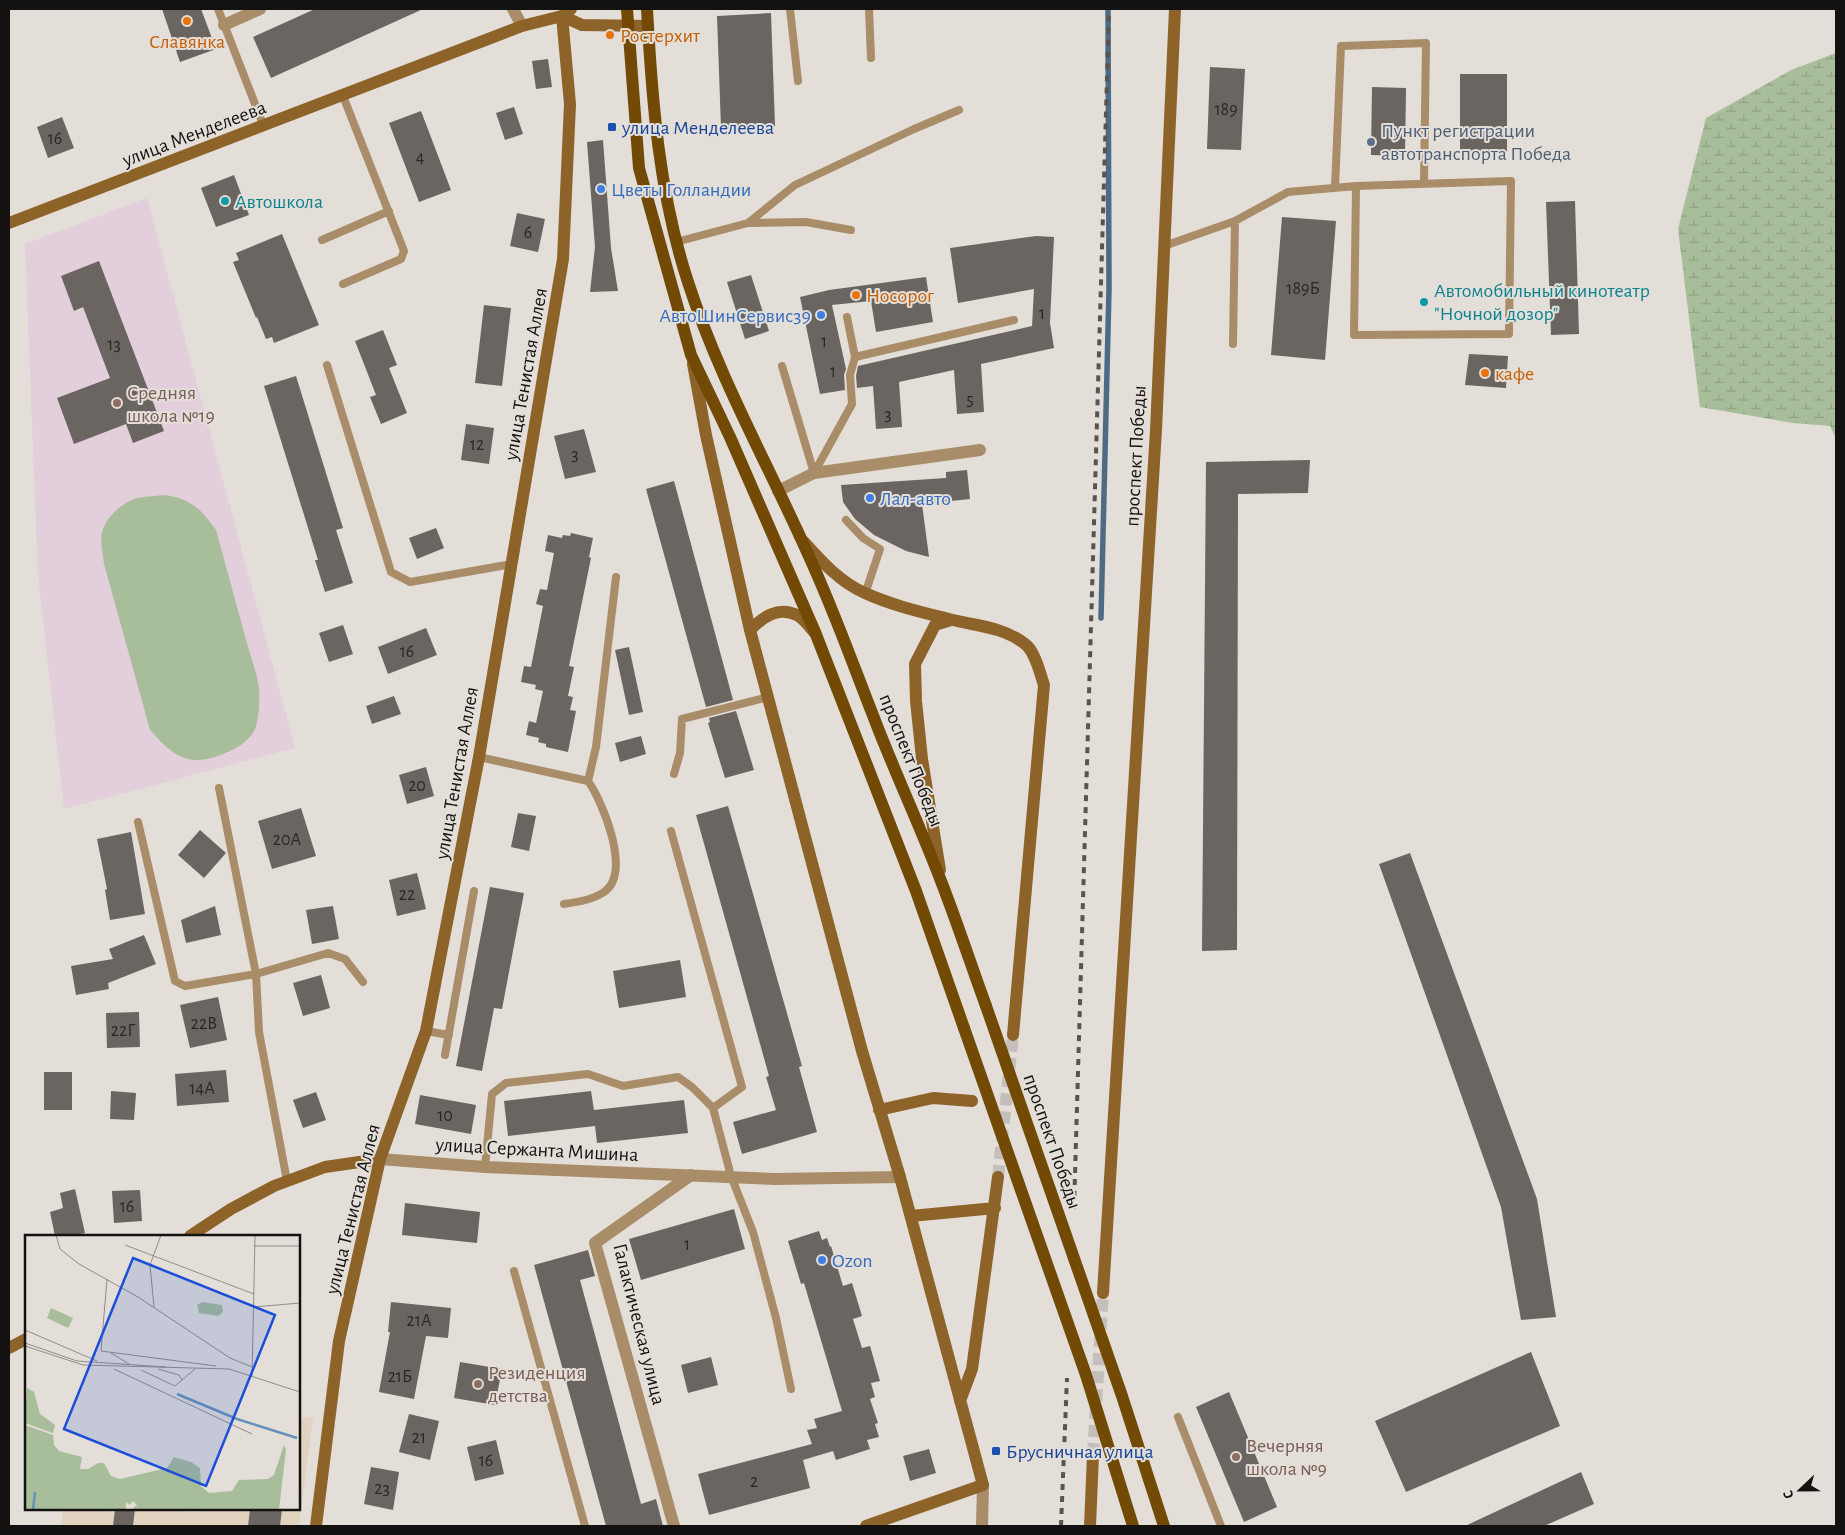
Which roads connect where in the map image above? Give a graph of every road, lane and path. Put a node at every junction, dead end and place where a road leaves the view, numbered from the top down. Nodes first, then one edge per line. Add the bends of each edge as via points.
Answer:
1 (218, 9) edge
2 (260, 9) edge
3 (514, 9) edge
4 (627, 9) edge
5 (647, 9) edge
6 (790, 9) edge
7 (869, 9) edge
8 (1175, 9) edge
9 (567, 13) edge
10 (224, 25) junction
11 (628, 25) junction
12 (522, 26) junction
13 (648, 26) junction
14 (871, 58) dead end
15 (798, 81) dead end
16 (343, 96) junction
17 (959, 110) dead end
18 (264, 127) junction
19 (1424, 183) junction
20 (1356, 186) junction
21 (1335, 187) junction
22 (389, 211) junction
23 (1235, 222) junction
24 (9, 223) edge
25 (748, 223) junction
26 (851, 230) dead end
27 (322, 240) dead end
28 (676, 242) junction
29 (1164, 246) junction
30 (343, 284) dead end
31 (847, 317) dead end
32 (1014, 320) dead end
33 (1234, 344) dead end
34 (691, 355) junction
35 (855, 357) junction
36 (327, 365) dead end
37 (782, 366) dead end
38 (980, 450) dead end
39 (814, 473) junction
40 (778, 491) junction
41 (846, 520) dead end
42 (801, 538) junction
43 (512, 564) junction
44 (616, 577) dead end
45 (865, 594) junction
46 (951, 620) junction
47 (750, 630) junction
48 (814, 632) junction
49 (768, 697) junction
50 (479, 756) junction
51 (674, 774) dead end
52 (588, 781) junction
53 (218, 788) dead end
54 (138, 822) dead end
55 (671, 831) dead end
56 (942, 882) junction
57 (474, 891) dead end
58 (564, 904) dead end
59 (256, 974) junction
60 (363, 982) dead end
61 (426, 1031) junction
62 (448, 1035) junction
63 (1013, 1035) tunnel mouth
64 (445, 1056) dead end
65 (972, 1101) dead end
66 (712, 1108) junction
67 (879, 1110) junction
68 (380, 1159) junction
69 (485, 1167) junction
70 (691, 1175) junction
71 (731, 1176) junction
72 (900, 1177) junction
73 (998, 1178) tunnel mouth
74 (287, 1181) junction
75 (995, 1208) junction
76 (911, 1216) junction
77 (192, 1235) edge
78 (514, 1272) dead end
79 (1103, 1293) tunnel mouth
80 (25, 1340) edge
81 (9, 1348) edge
82 (791, 1389) dead end
83 (960, 1401) junction
84 (1178, 1418) dead end
85 (1093, 1455) tunnel mouth
86 (982, 1485) junction
87 (316, 1526) edge
88 (584, 1526) edge
89 (674, 1526) edge
90 (866, 1526) edge
91 (982, 1526) edge
92 (1090, 1526) edge
93 (1133, 1526) edge
94 (1164, 1526) edge
95 (1221, 1526) edge

1 - 10 lane
2 - 10 street
3 - 12 street
4 - 11 main road
5 - 13 main road, проспект Победы
6 - 15 lane
7 - 14 lane
8 - 29 street, проспект Победы
9 - 11 street via 582,25
9 - 12 street, улица Менделеева
9 - 43 street, улица Тенистая Аллея via 570,104 563,258
10 - 18 lane
11 - 13 street
11 - 34 main road via 639,168
12 - 16 street, улица Менделеева
13 - 28 main road, проспект Победы via 662,177
16 - 18 street, улица Менделеева
16 - 22 lane
17 - 25 lane via 795,185
18 - 24 street, улица Менделеева
19 - 20 lane
19 - 20 lane via 1511,181 1509,334 1354,335
19 - 21 lane via 1426,43 1341,46
20 - 21 lane
21 - 23 lane via 1288,192
22 - 27 lane
22 - 30 lane via 404,251 401,259
23 - 29 lane
23 - 33 lane
25 - 26 lane via 806,222
25 - 28 lane
28 - 40 main road, проспект Победы via 708,337
29 - 79 street, проспект Победы via 1156,430
31 - 35 lane
32 - 35 lane
34 - 47 street
34 - 48 main road
35 - 39 lane via 850,375 852,404
36 - 43 lane via 391,572 410,582
37 - 39 lane
38 - 39 street
39 - 40 street
40 - 42 main road, проспект Победы
41 - 45 lane via 863,538 880,549
42 - 45 street via 850,586
42 - 56 main road, проспект Победы
43 - 50 street, улица Тенистая Аллея
44 - 52 lane via 596,747
45 - 46 street
46 - 56 street via 935,625 915,664 922,759
46 - 63 street via 1004,632 1026,645 1037,663 1044,685
47 - 48 street via 762,619 781,611 798,615
47 - 49 street
48 - 93 main road, bridge via 916,891 1086,1375
49 - 51 lane via 682,719 680,753
49 - 67 street
50 - 52 lane
50 - 61 street, улица Тенистая Аллея
52 - 58 lane via 597,794 610,829 616,856 614,880 606,891 586,900
53 - 59 lane
54 - 59 lane via 175,981 185,986
55 - 66 lane via 742,1087
56 - 94 main road, проспект Победы, bridge via 1122,1396
57 - 62 lane
59 - 60 lane via 328,953 345,959
59 - 74 lane via 260,1032
61 - 62 lane
61 - 68 street, улица Тенистая Аллея
62 - 64 lane
65 - 67 street via 933,1098
66 - 69 lane via 678,1077 623,1086 588,1074 506,1083 492,1094
66 - 71 lane
67 - 72 street
68 - 69 street, улица Сержанта Мишина
68 - 74 street, улица Сержанта Мишина via 325,1167
68 - 87 street, улица Тенистая Аллея via 339,1341
69 - 70 street, улица Сержанта Мишина
70 - 71 street, улица Сержанта Мишина
70 - 89 street, Галактическая улица via 595,1243
71 - 72 street, улица Сержанта Мишина via 775,1179
71 - 82 lane via 753,1232
72 - 76 street
73 - 75 street
74 - 77 street, улица Сержанта Мишина via 231,1209
75 - 76 street
75 - 83 street via 972,1369
76 - 83 street
78 - 88 lane
80 - 81 street
83 - 86 street
84 - 95 lane
85 - 92 street
86 - 90 street
86 - 91 street

